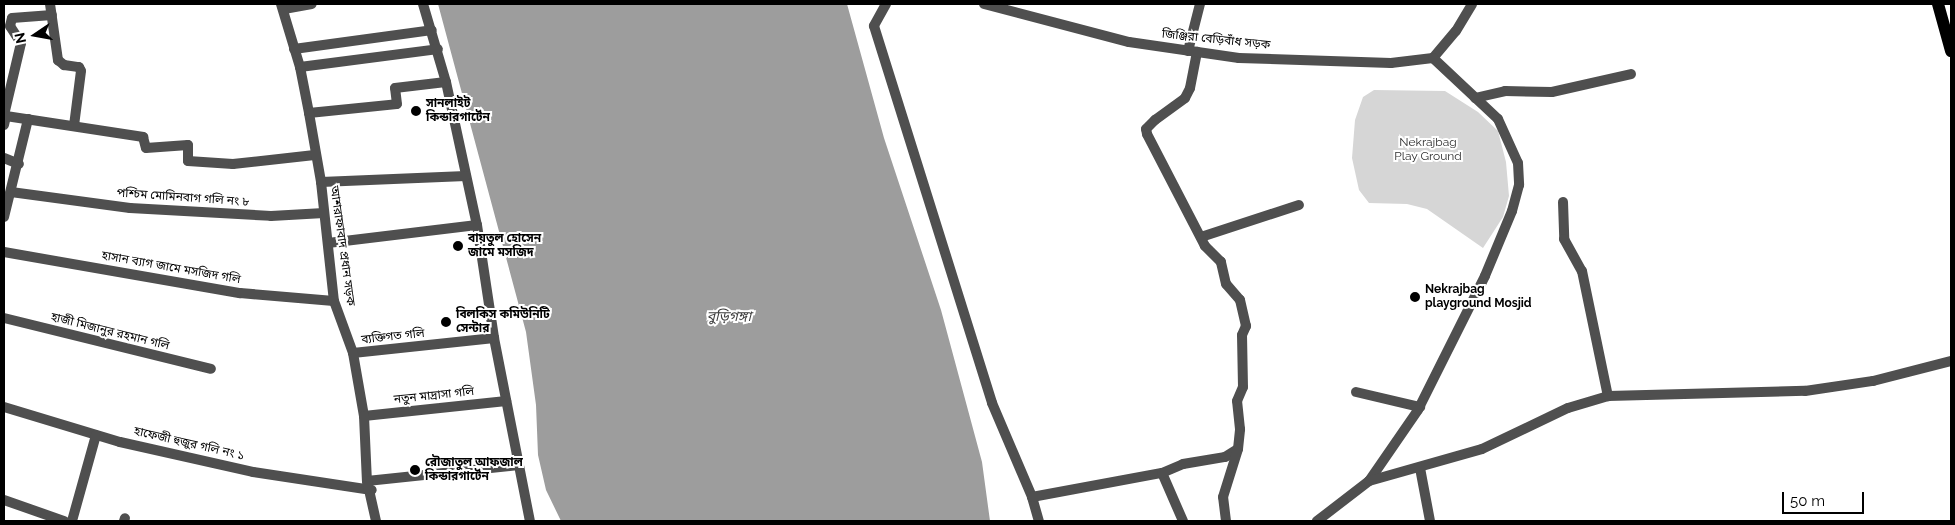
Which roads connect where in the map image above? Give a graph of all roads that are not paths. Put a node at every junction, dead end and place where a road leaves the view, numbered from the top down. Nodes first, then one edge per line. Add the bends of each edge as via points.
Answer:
1 (50, 4) edge
2 (312, 4) edge
3 (424, 4) edge
4 (886, 4) edge
5 (984, 4) edge
6 (1200, 4) edge
7 (1472, 4) edge
8 (1938, 4) edge
9 (282, 6) edge
10 (52, 15) junction
11 (7, 25) edge
12 (432, 30) junction
13 (294, 48) junction
14 (438, 49) junction
15 (1951, 51) edge
16 (1193, 52) junction
17 (1433, 58) junction
18 (300, 67) junction
19 (1631, 74) dead end
20 (7, 80) edge
21 (446, 82) junction
22 (1475, 98) junction
23 (309, 113) junction
24 (28, 118) junction
25 (4, 119) edge
26 (74, 126) junction
27 (315, 155) junction
28 (4, 158) edge
29 (19, 164) junction
30 (466, 176) junction
31 (321, 182) junction
32 (11, 192) junction
33 (1563, 202) dead end
34 (6, 203) edge
35 (1298, 205) dead end
36 (324, 212) junction
37 (4, 217) edge
38 (477, 225) junction
39 (1201, 237) junction
40 (328, 242) junction
41 (4, 252) edge
42 (334, 301) junction
43 (4, 318) edge
44 (494, 338) junction
45 (353, 353) junction
46 (1951, 361) edge
47 (211, 369) dead end
48 (1356, 392) dead end
49 (1608, 396) junction
50 (506, 401) junction
51 (4, 407) edge
52 (1420, 407) junction
53 (364, 416) junction
54 (96, 435) junction
55 (1238, 450) junction
56 (518, 465) junction
57 (1420, 468) junction
58 (1162, 473) junction
59 (1368, 481) junction
60 (370, 485) junction
61 (1032, 497) junction
62 (4, 500) edge
63 (73, 516) edge
64 (64, 521) edge
65 (376, 521) edge
66 (530, 521) edge
67 (1038, 521) edge
68 (1183, 521) edge
69 (1226, 521) edge
70 (1317, 521) edge
71 (1430, 521) edge

1 - 10 street
2 - 9 street
3 - 12 street
4 - 61 street via 874,26 992,403
5 - 16 street, জিঞ্জিরা বেড়িবাঁধ সড়ক via 1129,42
6 - 16 street
7 - 17 street
8 - 15 main road
9 - 13 street, আশরাফাবাদ প্রধান সড়ক
10 - 11 street via 12,18
10 - 26 street via 58,60 64,65 79,67 81,71
11 - 20 street via 22,43
12 - 13 street
12 - 14 street
13 - 18 street, আশরাফাবাদ প্রধান সড়ক
14 - 18 street
14 - 21 street
16 - 17 street, জিঞ্জিরা বেড়িবাঁধ সড়ক via 1306,61 1391,63
16 - 39 street via 1190,88 1185,98 1146,129
17 - 22 street
18 - 23 street, আশরাফাবাদ প্রধান সড়ক
19 - 22 street via 1552,92 1505,91
20 - 25 street
21 - 23 street via 395,88 397,104
21 - 30 street
22 - 52 street via 1498,119 1518,163 1519,185 1512,211 1485,276
23 - 27 street, আশরাফাবাদ প্রধান সড়ক
24 - 25 street
24 - 26 street
24 - 29 street
26 - 27 street via 143,137 146,148 188,145 188,161 233,164
27 - 31 street, আশরাফাবাদ প্রধান সড়ক
28 - 29 street
29 - 32 street
30 - 31 street
30 - 38 street
31 - 36 street, আশরাফাবাদ প্রধান সড়ক
32 - 34 street
32 - 36 street, পশ্চিম মোমিনবাগ গলি নং ৮ via 139,209 271,216
33 - 49 street via 1564,239 1582,272
34 - 37 street
35 - 39 street
36 - 40 street, আশরাফাবাদ প্রধান সড়ক
38 - 40 street
38 - 44 street
39 - 55 street via 1214,259 1221,262 1226,284 1240,300 1246,321 1242,334 1243,387 1237,400
40 - 42 street, আশরাফাবাদ প্রধান সড়ক
41 - 42 street, হাসান ব্যাগ জামে মসজিদ গলি via 240,293
42 - 45 street, আশরাফাবাদ প্রধান সড়ক
43 - 47 street, হাজী মিজানুর রহমান গলি
44 - 45 street, ব্যক্তিগত গলি
44 - 50 street
45 - 53 street, আশরাফাবাদ প্রধান সড়ক
46 - 49 street via 1873,381 1805,391
48 - 52 street
49 - 57 street via 1568,408 1482,449
50 - 53 street, নতুন মাদ্রাসা গলি
50 - 56 street
51 - 54 street, হাফেজী হুজুর গলি নং ১
52 - 59 street
53 - 60 street, আশরাফাবাদ প্রধান সড়ক
54 - 60 street, হাফেজী হুজুর গলি নং ১ via 253,472
54 - 63 street
55 - 58 street via 1225,457 1183,464
55 - 69 street via 1223,497
56 - 60 street, হাফেজী হুজুর গলি নং ১
56 - 66 street
57 - 59 street
57 - 71 street
58 - 61 street
58 - 68 street
59 - 70 street
60 - 65 street, আশরাফাবাদ প্রধান সড়ক
61 - 67 street
62 - 64 street

